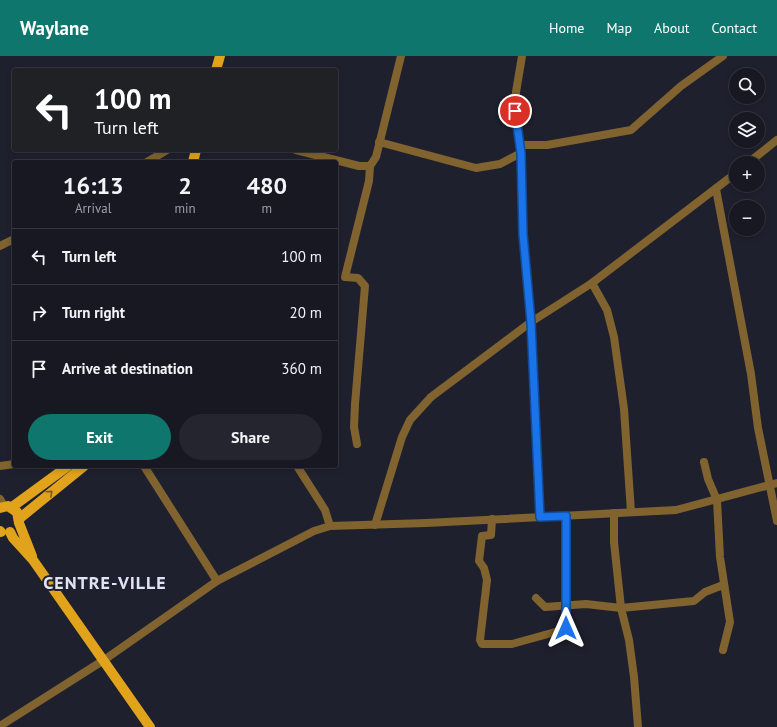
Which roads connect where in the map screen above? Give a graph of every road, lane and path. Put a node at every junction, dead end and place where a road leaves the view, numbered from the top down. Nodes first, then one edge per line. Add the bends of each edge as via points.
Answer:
1 (220, 56) edge
2 (401, 56) edge
3 (522, 56) edge
4 (723, 56) edge
5 (217, 68) edge
6 (777, 140) edge
7 (379, 142) junction
8 (521, 149) junction
9 (164, 152) edge
10 (304, 152) edge
11 (757, 156) edge
12 (150, 160) edge
13 (335, 160) edge
14 (338, 161) edge
15 (370, 166) junction
16 (729, 179) edge
17 (716, 189) junction
18 (12, 240) edge
19 (0, 246) edge
20 (592, 282) junction
21 (531, 322) junction
22 (356, 444) dead end
23 (704, 462) dead end
24 (12, 464) edge
25 (0, 466) edge
26 (66, 468) edge
27 (80, 468) edge
28 (145, 468) edge
29 (298, 468) edge
30 (59, 478) junction
31 (774, 483) edge
32 (717, 500) junction
33 (4, 505) edge
34 (631, 512) junction
35 (614, 513) junction
36 (566, 516) junction
37 (540, 517) junction
38 (492, 519) junction
39 (20, 520) junction
40 (777, 521) edge
41 (375, 525) junction
42 (330, 526) junction
43 (3, 532) edge
44 (33, 560) junction
45 (217, 581) junction
46 (723, 585) junction
47 (536, 598) dead end
48 (566, 606) junction
49 (621, 608) junction
50 (723, 650) dead end
51 (104, 660) junction
52 (0, 726) edge
53 (150, 727) edge
54 (638, 727) edge

1 - 5 main road
2 - 7 street
3 - 8 street via 515,111
4 - 8 street via 681,86 630,130
6 - 11 street
7 - 8 street via 476,168 500,164
7 - 15 street via 376,157
8 - 21 street via 523,234
9 - 12 street
10 - 13 street
14 - 15 street
15 - 22 street via 369,181 346,277 358,278 365,286 355,404
16 - 17 street
17 - 20 street
17 - 31 street via 751,374 758,428
18 - 19 street
20 - 21 street
20 - 34 street via 607,310 614,337 624,409
21 - 37 street
21 - 41 street via 431,397 410,420 402,437
23 - 32 street
24 - 25 street
26 - 30 main road
27 - 30 main road
28 - 45 street
29 - 42 street via 325,510
30 - 33 main road
39 -> 30 main road
31 - 32 street
31 - 40 street
32 - 34 street via 676,510
32 - 46 street
33 - 39 main road via 17,512
34 - 35 street
35 - 36 street
35 - 49 street via 614,542
36 - 37 street
36 - 48 street
37 - 38 street
38 - 41 street
38 - 48 street via 491,535 482,536 479,549 479,561 487,580 480,640 482,644 512,644 566,628
39 - 43 main road via 16,529
39 - 44 main road
41 - 42 street
42 - 45 street via 314,531
43 - 44 main road via 13,538
44 - 51 main road
45 - 51 street
46 - 49 street via 705,592 694,601
46 - 50 street via 730,622
47 - 48 street via 545,607
48 - 49 street via 586,604
49 - 54 street via 629,640
51 - 52 street
51 - 53 main road

